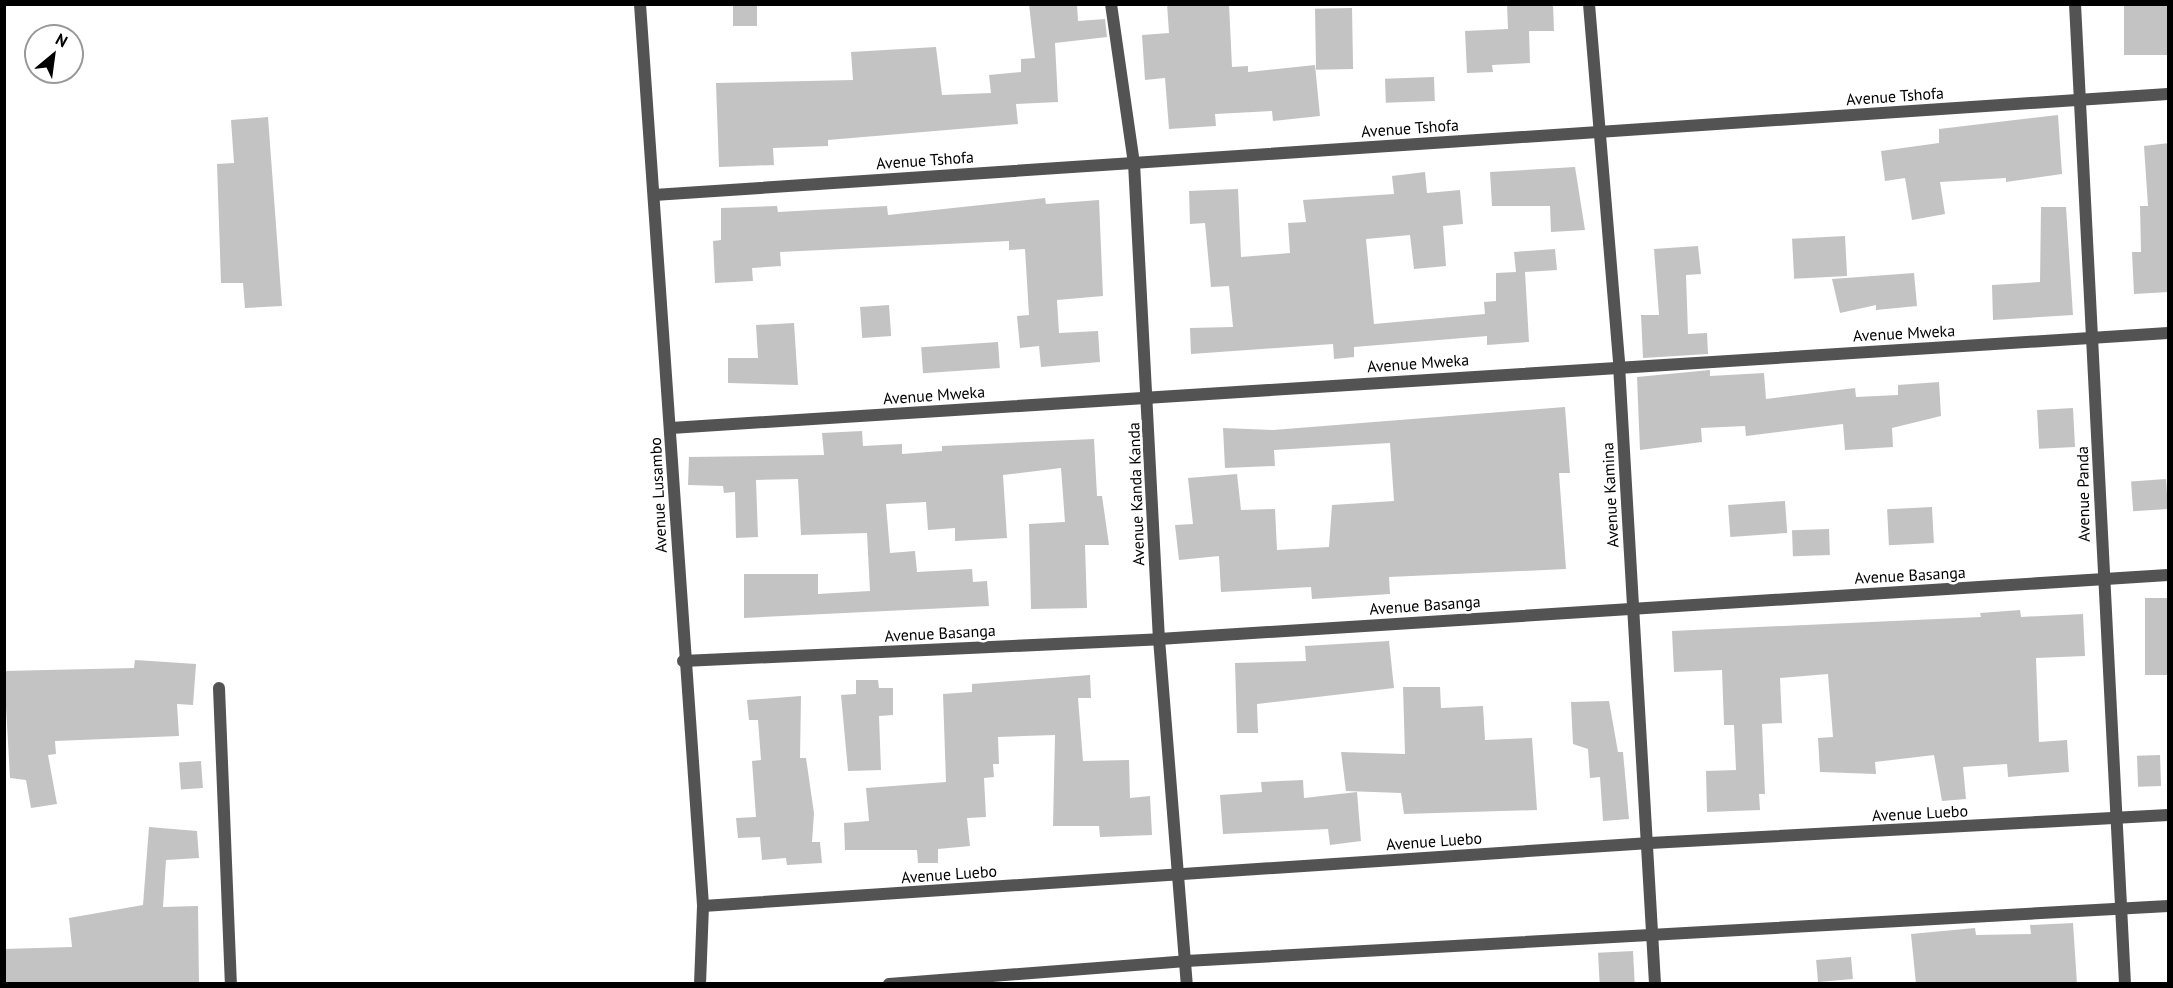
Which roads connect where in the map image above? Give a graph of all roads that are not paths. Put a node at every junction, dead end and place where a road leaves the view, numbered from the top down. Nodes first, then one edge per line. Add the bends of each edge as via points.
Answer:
1 (640, 4) edge
2 (1111, 4) edge
3 (1589, 4) edge
4 (2075, 4) edge
5 (2169, 94) edge
6 (2081, 100) junction
7 (1600, 132) junction
8 (1134, 163) junction
9 (654, 195) junction
10 (2169, 333) edge
11 (2096, 338) junction
12 (1619, 365) junction
13 (1149, 398) junction
14 (671, 428) junction
15 (2169, 575) edge
16 (2101, 580) junction
17 (1632, 608) junction
18 (1159, 639) junction
19 (683, 661) junction
20 (219, 688) dead end
21 (2169, 815) edge
22 (2116, 819) junction
23 (1650, 843) junction
24 (1179, 875) junction
25 (703, 906) junction
26 (2169, 906) edge
27 (2120, 910) junction
28 (1652, 935) junction
29 (1186, 961) junction
30 (231, 984) edge
31 (700, 984) edge
32 (889, 984) edge
33 (1187, 984) edge
34 (1655, 984) edge
35 (2125, 984) edge

1 - 9 street, Avenue Lusambo
2 - 8 street, Avenue Kanda Kanda
3 - 7 street, Avenue Kamina
4 - 6 street, Avenue Panda
5 - 6 street, Avenue Tshofa
6 - 7 street, Avenue Tshofa
6 - 11 street, Avenue Panda
7 - 8 street, Avenue Tshofa
7 - 12 street, Avenue Kamina
8 - 9 street, Avenue Tshofa
8 - 13 street, Avenue Kanda Kanda
9 - 14 street, Avenue Lusambo
10 - 11 street, Avenue Mweka
11 - 12 street, Avenue Mweka
11 - 16 street, Avenue Panda
12 - 13 street, Avenue Mweka
12 - 17 street, Avenue Kamina
13 - 14 street, Avenue Mweka
13 - 18 street, Avenue Kanda Kanda
14 - 19 street, Avenue Lusambo
15 - 16 street, Avenue Basanga
16 - 17 street, Avenue Basanga
16 - 22 street, Avenue Panda
17 - 18 street, Avenue Basanga
17 - 23 street, Avenue Kamina
18 - 19 street, Avenue Basanga
18 - 24 street, Avenue Kanda Kanda
19 - 25 street, Avenue Lusambo
20 - 30 street
21 - 22 street, Avenue Luebo
22 - 23 street, Avenue Luebo
22 - 27 street, Avenue Panda
23 - 24 street, Avenue Luebo
23 - 28 street, Avenue Kamina
24 - 25 street, Avenue Luebo
24 - 29 street, Avenue Kanda Kanda
25 - 31 street, Avenue Lusambo
26 - 27 street
27 - 28 street
27 - 35 street, Avenue Panda
28 - 29 street
28 - 34 street, Avenue Kamina
29 - 32 street
29 - 33 street, Avenue Kanda Kanda

